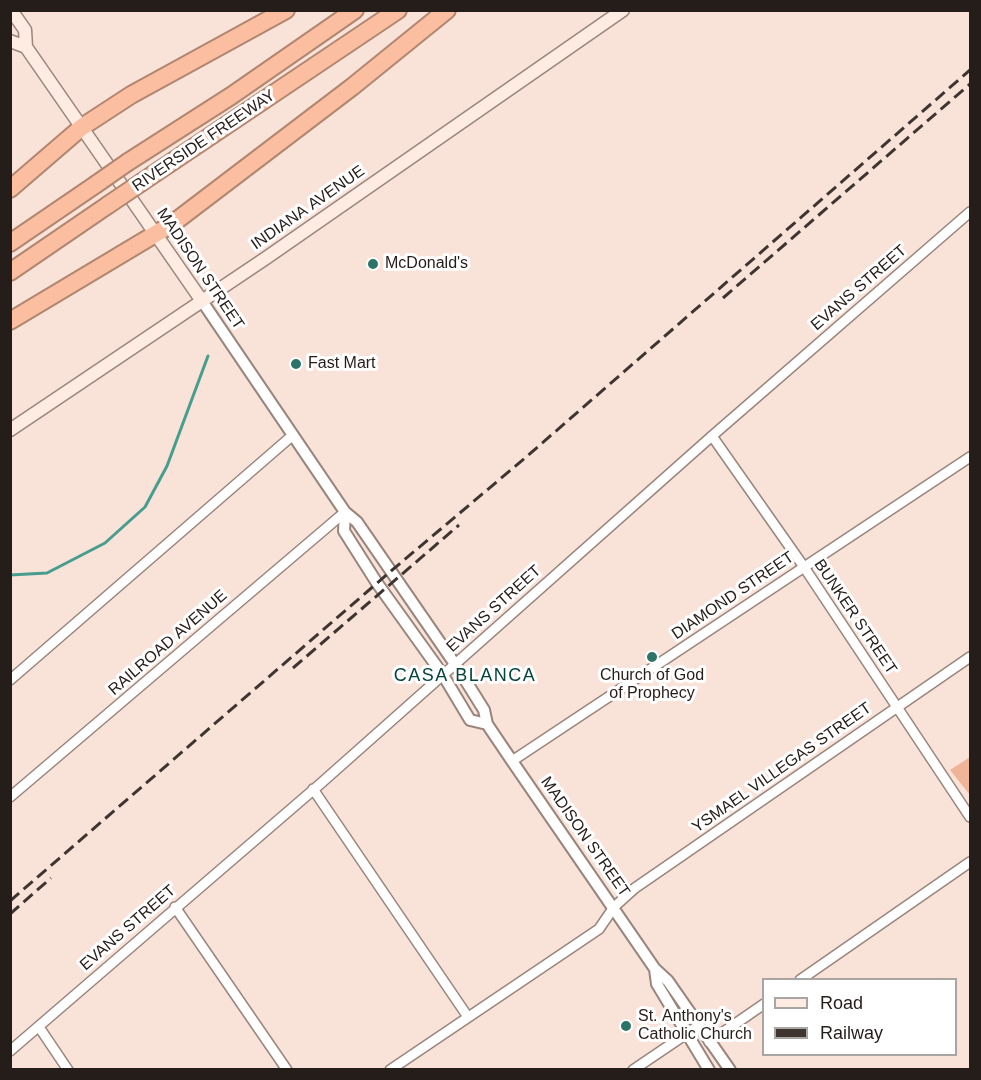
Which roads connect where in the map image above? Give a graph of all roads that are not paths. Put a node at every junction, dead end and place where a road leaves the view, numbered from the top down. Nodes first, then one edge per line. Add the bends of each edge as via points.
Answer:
1 (11, 10) edge
2 (286, 10) edge
3 (355, 10) edge
4 (398, 10) edge
5 (447, 10) edge
6 (623, 10) edge
7 (10, 41) edge
8 (26, 47) junction
9 (82, 127) junction
10 (10, 189) edge
11 (970, 212) edge
12 (156, 234) junction
13 (10, 243) edge
14 (10, 272) edge
15 (202, 301) junction
16 (10, 321) edge
17 (10, 430) edge
18 (293, 435) junction
19 (712, 436) junction
20 (970, 457) edge
21 (345, 512) junction
22 (804, 567) junction
23 (970, 657) edge
24 (455, 664) junction
25 (443, 675) junction
26 (10, 680) edge
27 (898, 706) junction
28 (487, 724) junction
29 (512, 762) junction
30 (313, 789) junction
31 (10, 797) edge
32 (970, 817) edge
33 (970, 862) edge
34 (175, 907) junction
35 (614, 907) junction
36 (655, 969) junction
37 (803, 978) edge
38 (762, 1005) edge
39 (468, 1017) junction
40 (698, 1026) junction
41 (39, 1027) junction
42 (688, 1032) junction
43 (709, 1042) junction
44 (10, 1051) edge
45 (68, 1070) edge
46 (287, 1070) edge
47 (390, 1070) edge
48 (633, 1070) edge
49 (709, 1070) edge
50 (730, 1070) edge

1 - 8 main road, MADISON STREET via 25,30
2 - 9 highway via 131,95
3 - 13 highway, RIVERSIDE FREEWAY, bridge
4 - 14 highway, RIVERSIDE FREEWAY, bridge
5 - 12 highway via 352,87
6 - 15 main road, INDIANA AVENUE
7 - 8 main road
8 - 9 main road, MADISON STREET
9 - 10 highway
9 - 12 main road, MADISON STREET
11 - 19 street, EVANS STREET
12 - 15 main road, MADISON STREET
12 - 16 highway
15 - 17 main road, INDIANA AVENUE
15 - 18 street, MADISON STREET
18 - 21 street, MADISON STREET
18 - 26 street
19 - 22 street, BUNKER STREET
19 - 24 street, EVANS STREET
20 - 22 street, DIAMOND STREET
21 - 24 street, MADISON STREET via 357,522
21 - 25 street, MADISON STREET via 344,531
21 - 31 street, RAILROAD AVENUE
22 - 27 street, BUNKER STREET
22 - 29 street, DIAMOND STREET
23 - 27 street, YSMAEL VILLEGAS STREET
24 - 25 street, EVANS STREET
24 - 28 street, MADISON STREET via 484,710
25 - 28 street, MADISON STREET via 470,720
25 - 30 street, EVANS STREET
27 - 32 street, BUNKER STREET
27 - 35 street, YSMAEL VILLEGAS STREET via 635,888
28 - 29 street, MADISON STREET
29 - 35 street, MADISON STREET
30 - 34 street, EVANS STREET
30 - 39 street
33 - 37 street
34 - 41 street, EVANS STREET
34 - 46 street
35 - 36 street, MADISON STREET
35 - 39 street, YSMAEL VILLEGAS STREET via 599,929
36 - 40 street, MADISON STREET via 668,981
36 - 42 street, MADISON STREET via 657,984
38 - 43 street
39 - 47 street, YSMAEL VILLEGAS STREET
40 - 42 street
40 - 43 street, MADISON STREET
41 - 44 street, EVANS STREET
41 - 45 street
42 - 48 street
42 - 49 street, MADISON STREET
43 - 50 street, MADISON STREET

